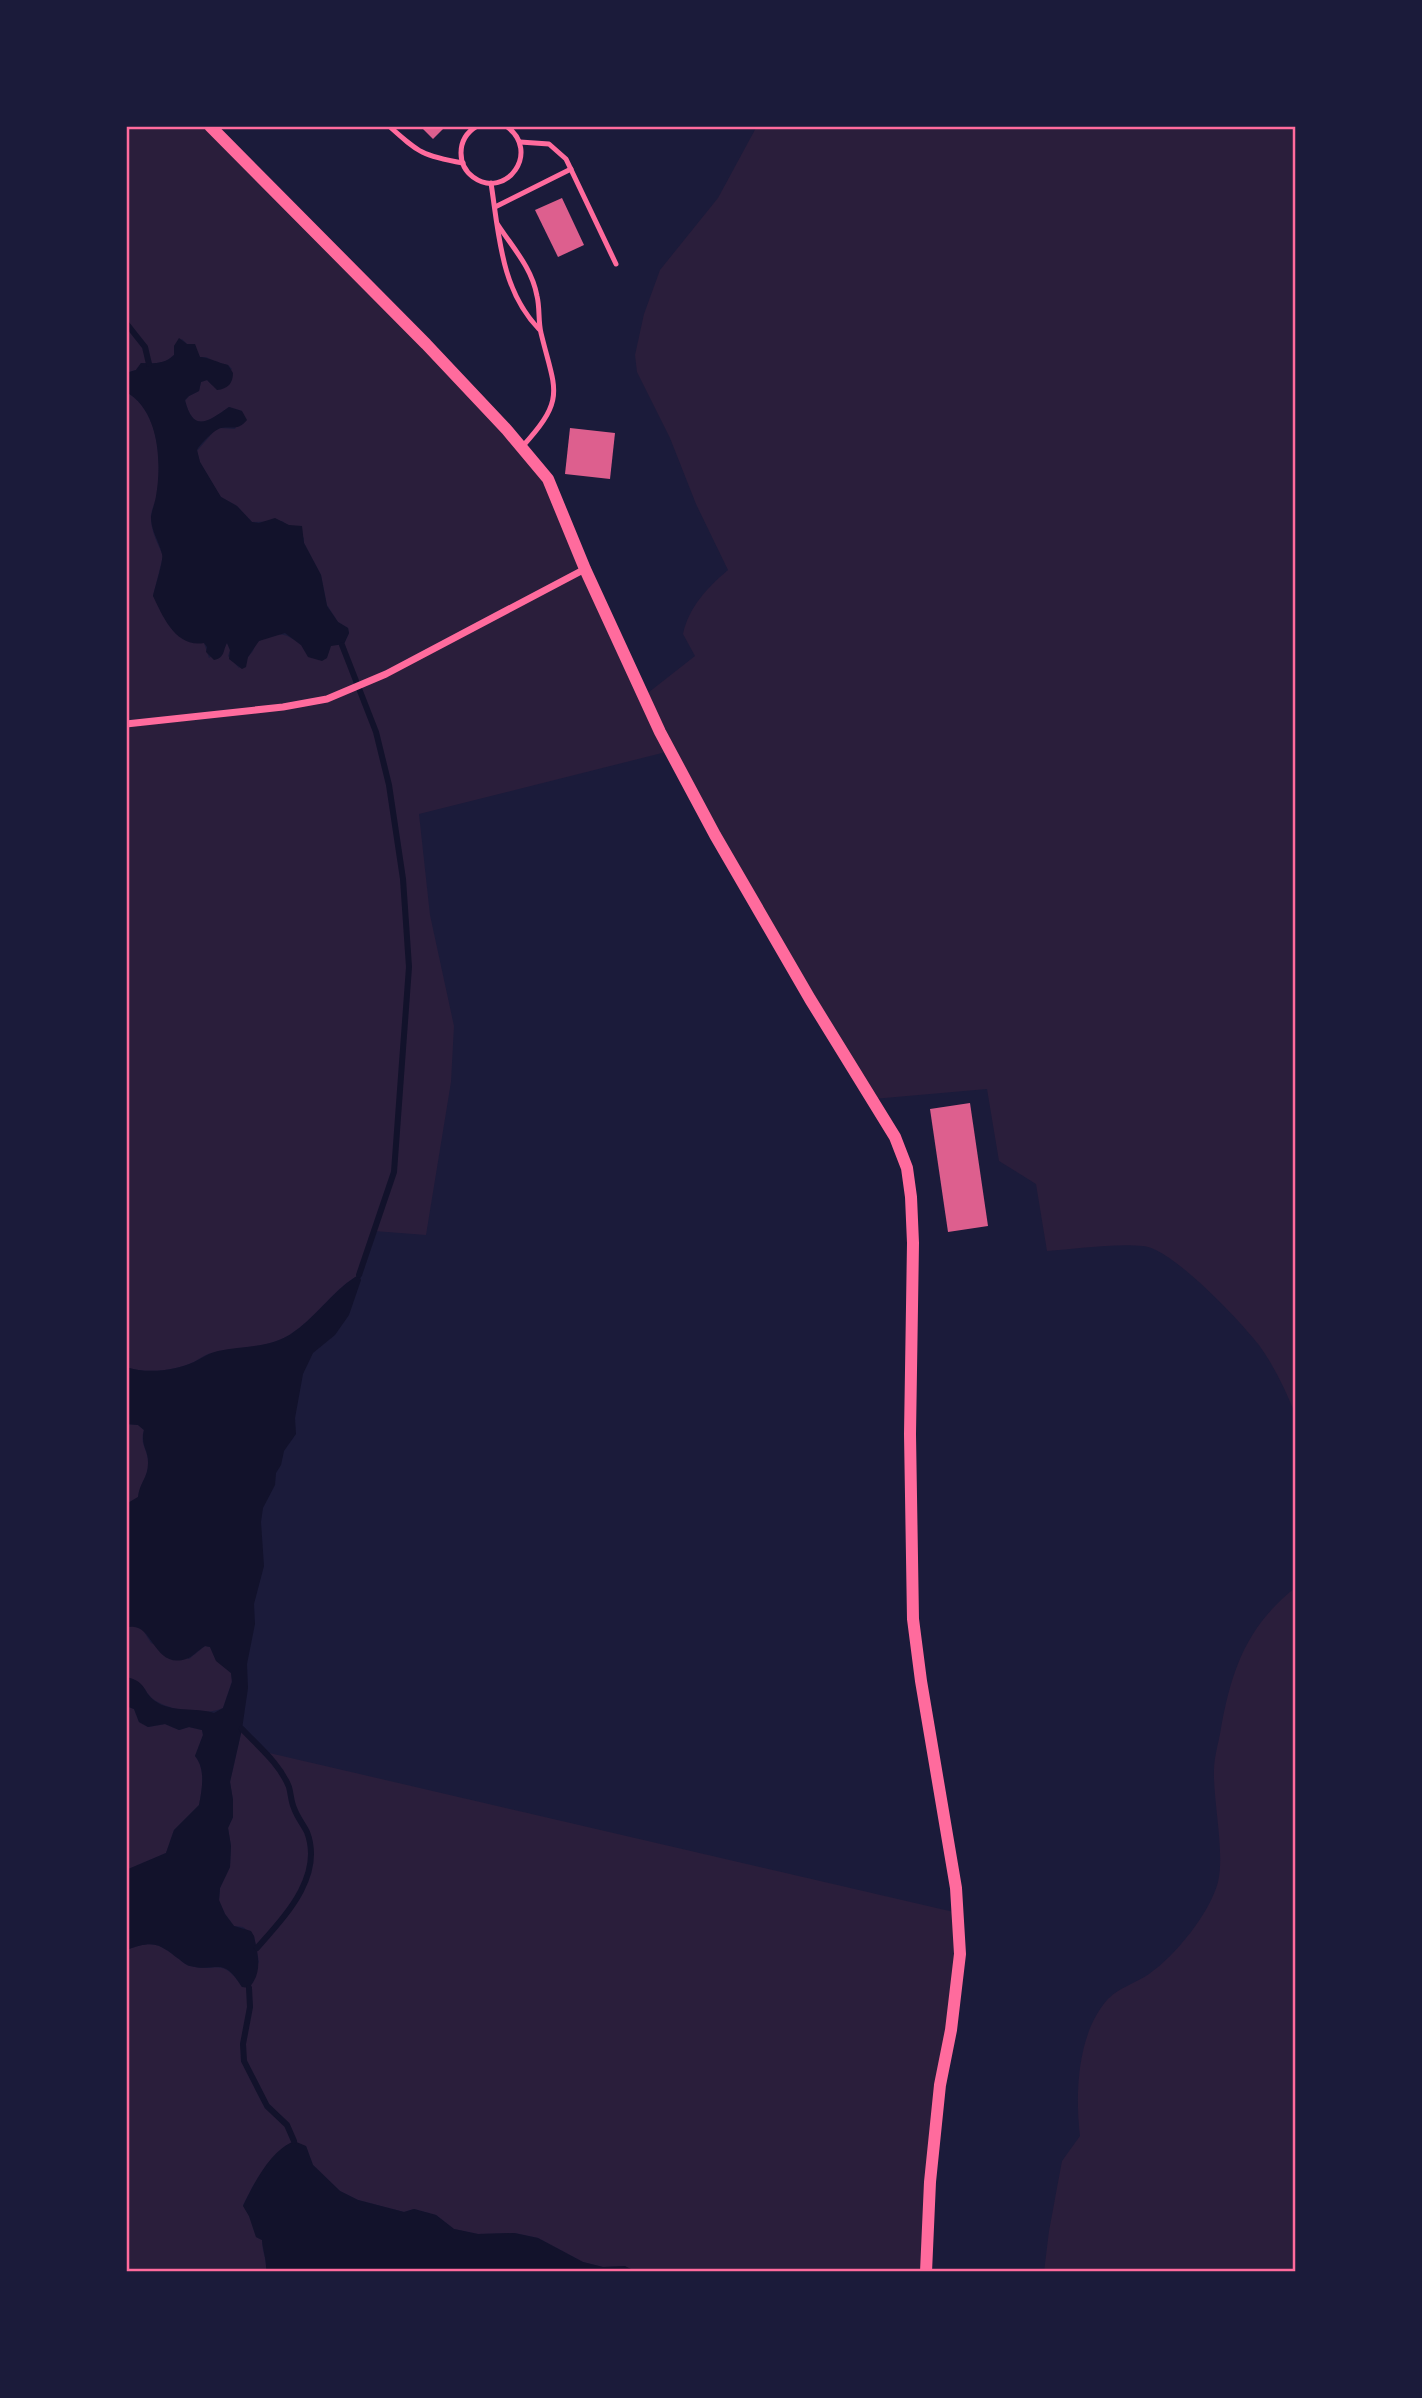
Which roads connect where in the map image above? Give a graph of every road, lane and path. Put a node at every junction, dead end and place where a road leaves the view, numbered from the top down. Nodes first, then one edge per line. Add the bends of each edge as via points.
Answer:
1 (210, 126) edge
2 (389, 126) edge
3 (477, 126) edge
4 (506, 126) edge
5 (520, 142) junction
6 (463, 163) junction
7 (571, 169) junction
8 (491, 183) junction
9 (495, 207) junction
10 (498, 225) junction
11 (616, 264) dead end
12 (540, 330) junction
13 (522, 447) junction
14 (585, 569) junction
15 (126, 724) edge
16 (926, 2272) edge

1 - 13 street
2 - 6 lane via 430,157
3 - 6 lane via 463,141
4 - 5 lane
5 - 7 lane via 549,144 561,152
5 - 8 lane via 516,170
6 - 8 lane via 471,175
7 - 9 lane
7 - 11 lane
8 - 9 lane
9 - 10 lane
10 - 12 lane via 505,271 526,316
10 - 12 lane via 523,258 537,292
12 - 13 lane via 553,372 554,395 546,418
13 - 14 street via 548,479
14 - 15 street via 386,674 327,699
14 - 16 street via 660,732 715,835 895,1137 907,1168 913,1243 913,1619 956,1888 960,1954 929,2182

